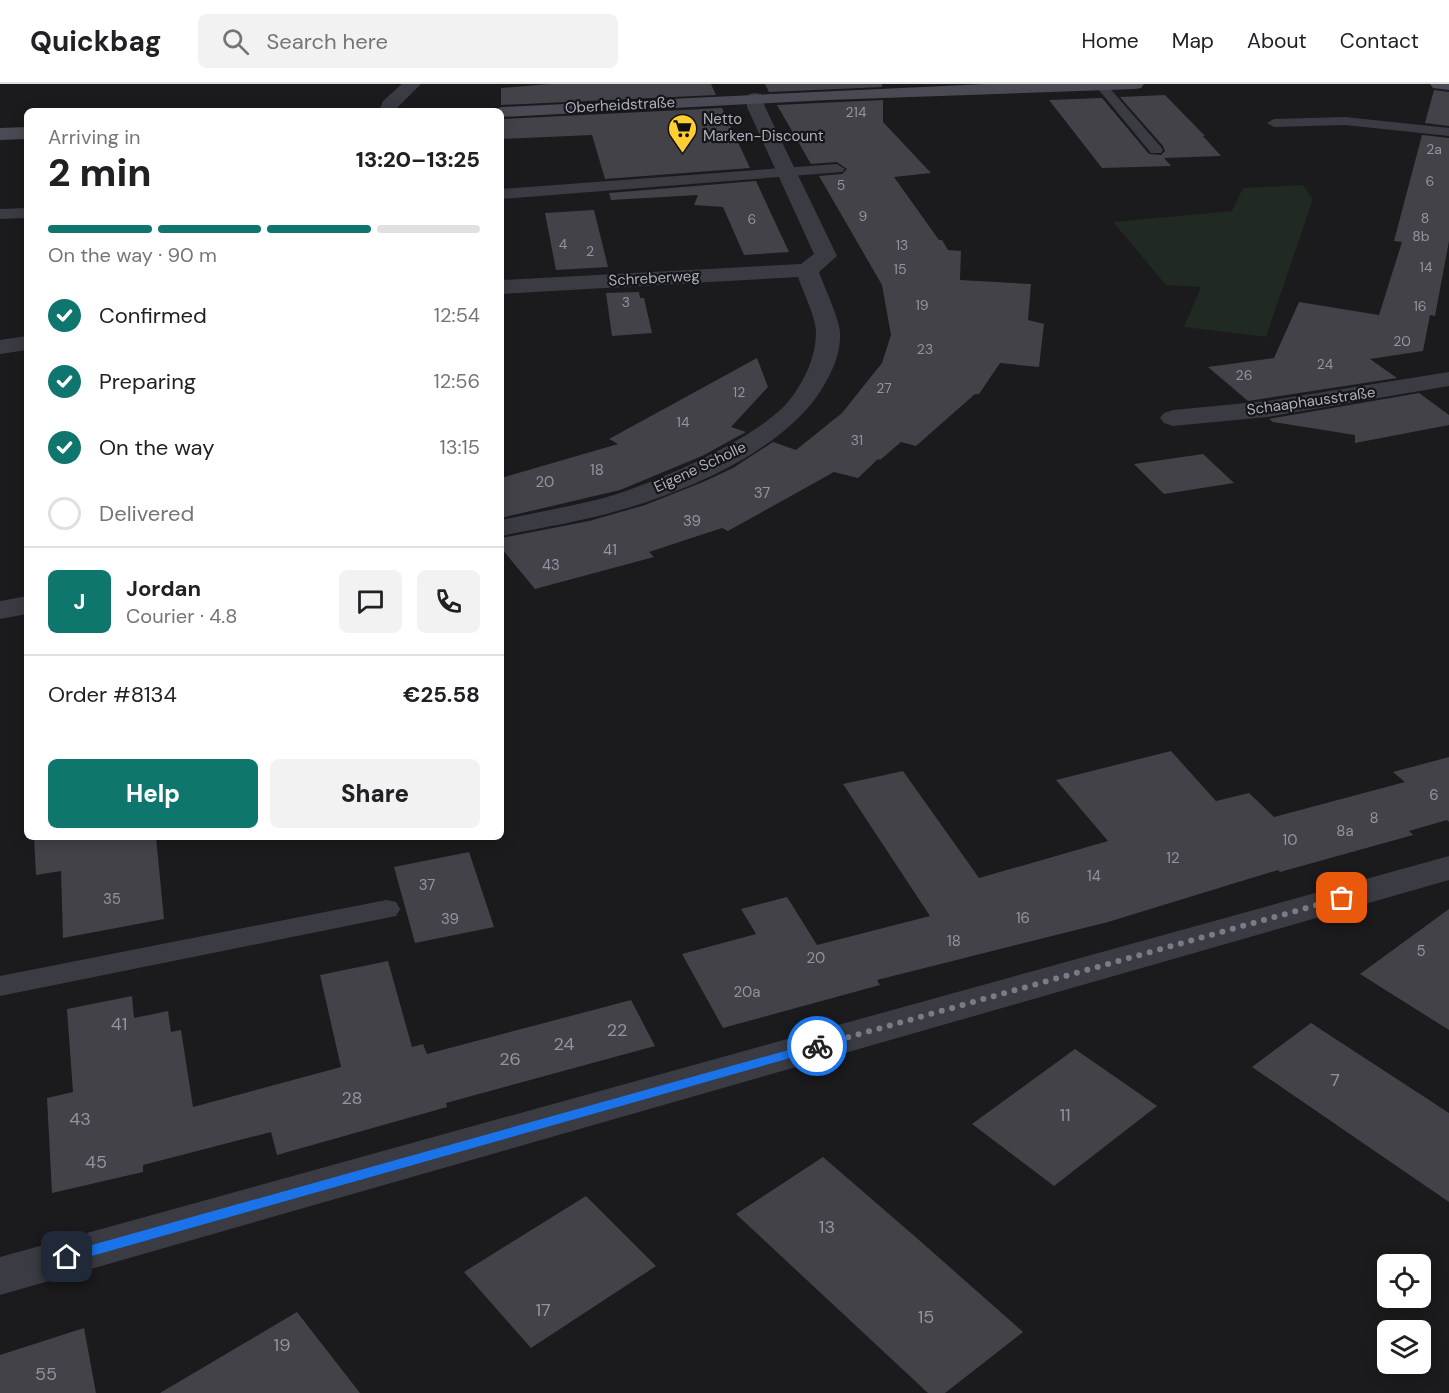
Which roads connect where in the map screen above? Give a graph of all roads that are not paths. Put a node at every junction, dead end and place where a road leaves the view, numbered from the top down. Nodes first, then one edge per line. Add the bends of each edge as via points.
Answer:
1 (412, 84) edge
2 (1135, 84) edge
3 (1439, 84) edge
4 (1100, 85) edge
5 (1449, 85) edge
6 (755, 98) junction
7 (388, 108) edge
8 (504, 112) edge
9 (1274, 123) dead end
10 (1449, 132) edge
11 (24, 133) edge
12 (0, 134) edge
13 (1156, 150) dead end
14 (837, 169) dead end
15 (788, 173) junction
16 (504, 194) edge
17 (24, 213) edge
18 (0, 214) edge
19 (807, 270) junction
20 (504, 287) edge
21 (24, 343) edge
22 (0, 347) edge
23 (1449, 380) edge
24 (1173, 418) dead end
25 (504, 527) edge
26 (24, 606) edge
27 (0, 610) edge
28 (1449, 868) edge
29 (386, 909) dead end
30 (0, 986) edge
31 (0, 1276) edge

1 - 7 street
2 - 4 street, Oberheidstraße
3 - 5 street
4 - 6 street, Oberheidstraße
4 - 13 lane
6 - 8 street, Oberheidstraße
6 - 15 street
9 - 10 lane via 1345,121
11 - 12 street
14 - 15 lane
15 - 16 lane
15 - 19 street via 826,256
17 - 18 lane
19 - 20 street, Schreberweg
19 - 25 street, Eigene Scholle via 828,331 824,363 801,403 776,426 721,461 655,489 609,505
21 - 22 street
23 - 24 street, Schaaphausstraße via 1267,409
26 - 27 street
28 - 31 street
29 - 30 lane

